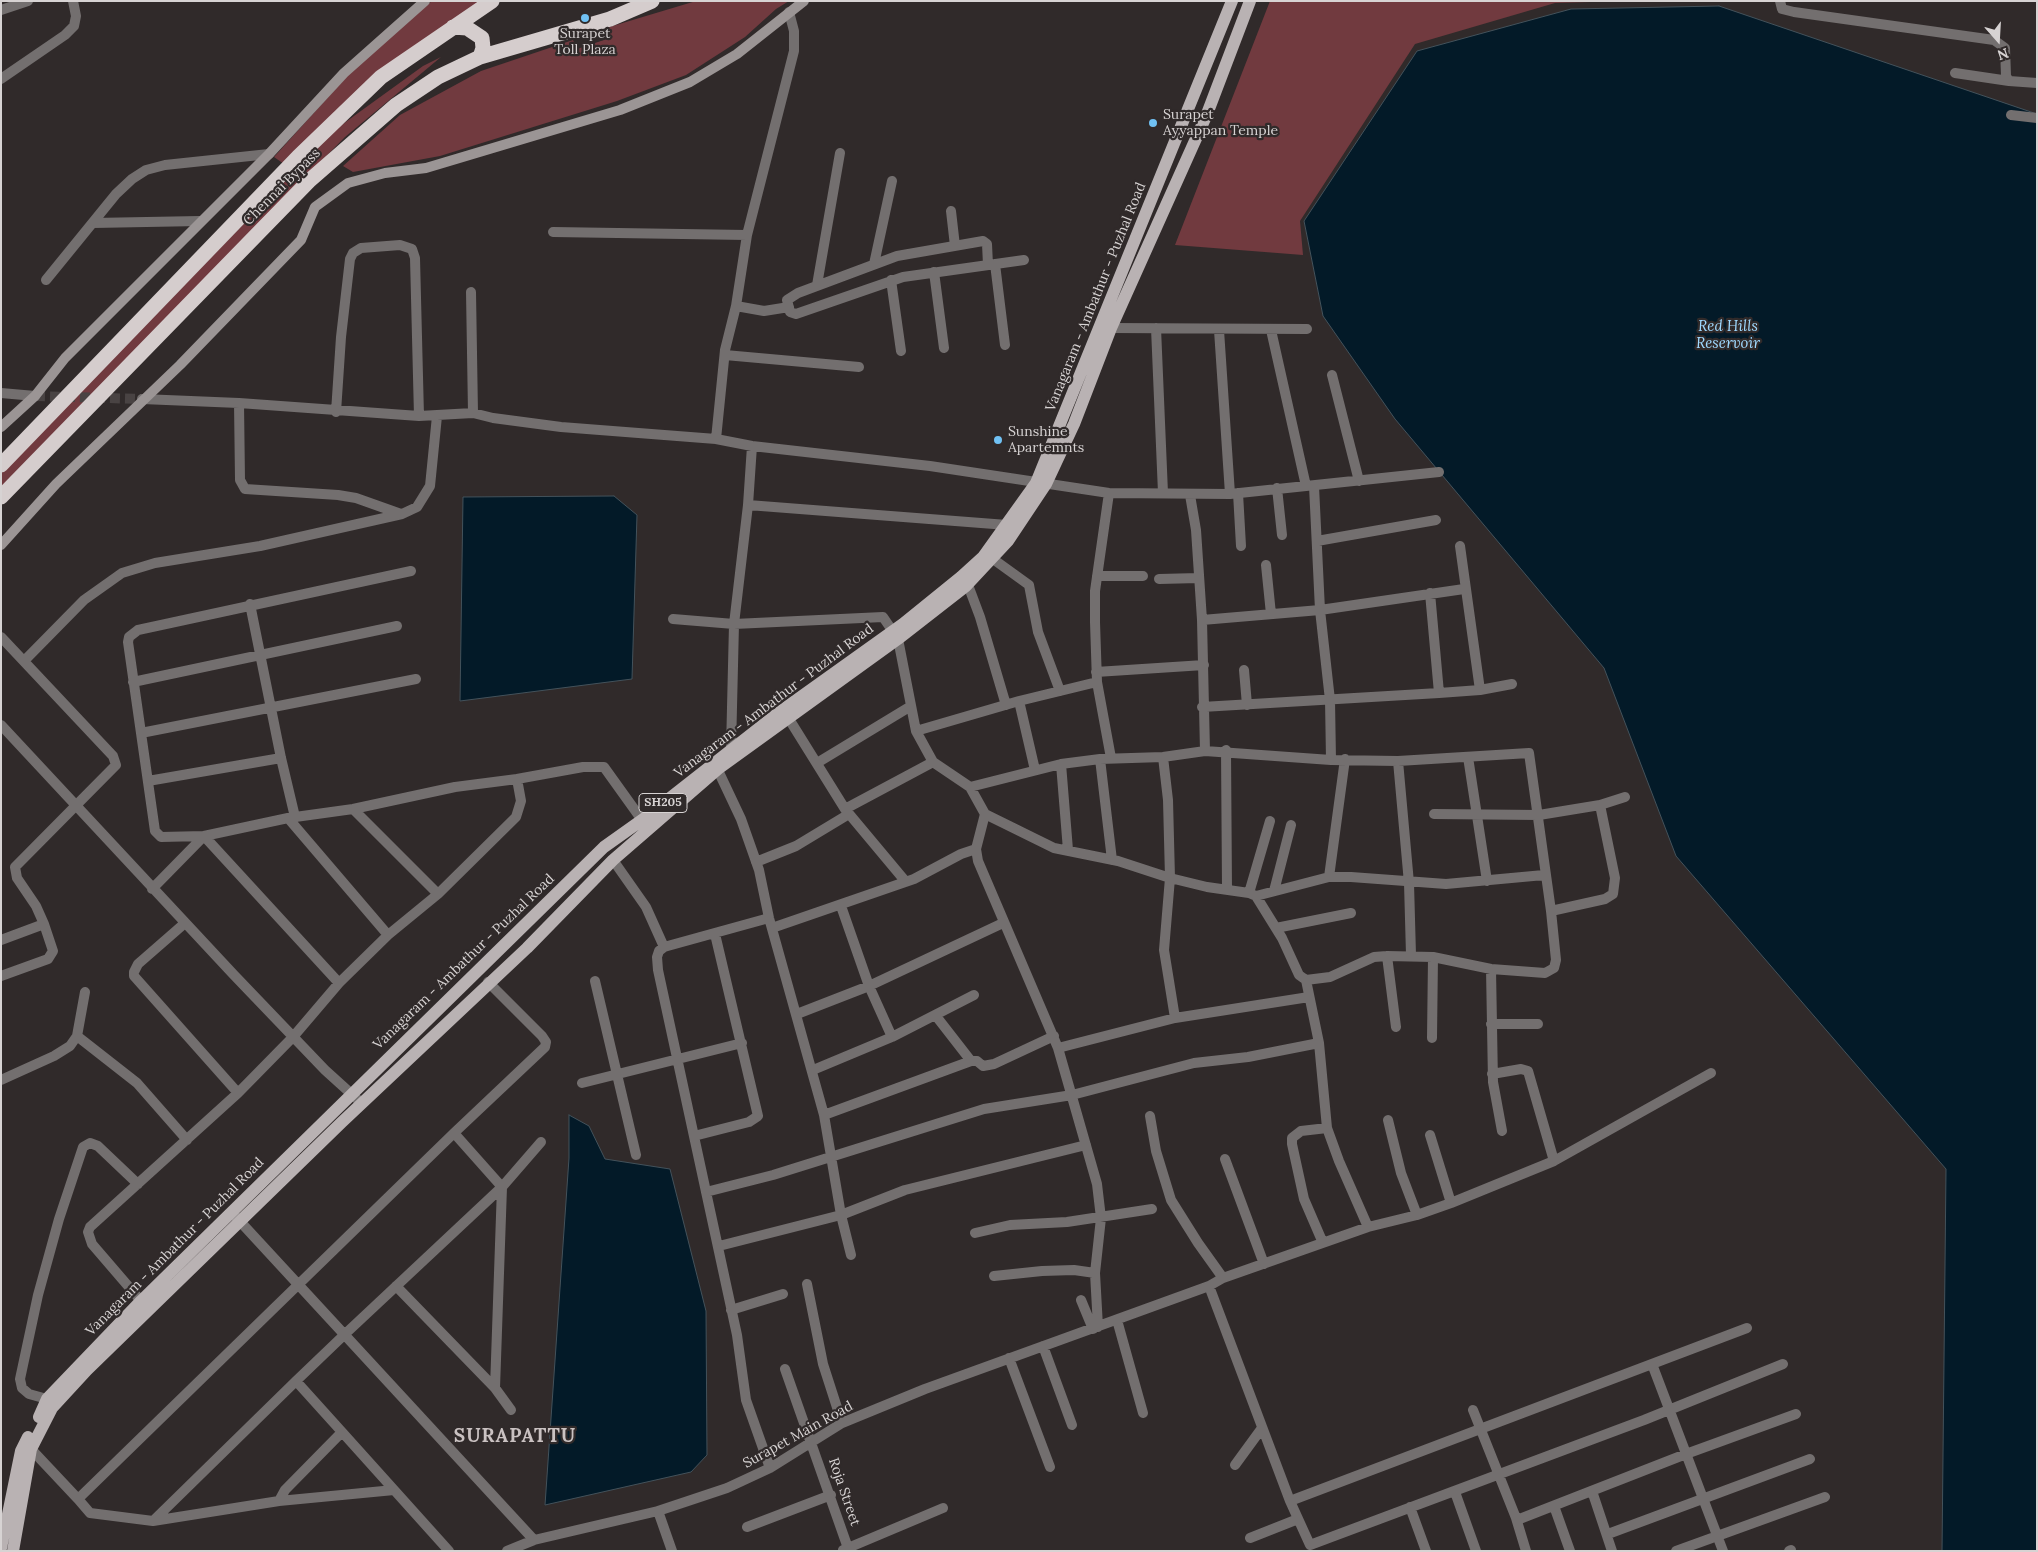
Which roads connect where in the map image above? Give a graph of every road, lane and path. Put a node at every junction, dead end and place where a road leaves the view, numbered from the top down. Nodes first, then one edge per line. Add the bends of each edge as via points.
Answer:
1 (74, 1) edge
2 (424, 1) edge
3 (492, 1) edge
4 (652, 1) edge
5 (804, 1) edge
6 (1232, 1) edge
7 (1250, 1) edge
8 (1780, 1) edge
9 (24, 2) edge
10 (1, 10) edge
11 (789, 12) junction
12 (453, 27) junction
13 (480, 57) junction
14 (1955, 73) dead end
15 (1, 79) edge
16 (2009, 81) junction
17 (2037, 83) edge
18 (2011, 115) dead end
19 (2037, 118) edge
20 (269, 154) junction
21 (840, 154) dead end
22 (1169, 157) junction
23 (1185, 164) junction
24 (892, 181) dead end
25 (951, 211) dead end
26 (200, 221) junction
27 (93, 223) junction
28 (553, 232) dead end
29 (747, 235) junction
30 (955, 246) junction
31 (1024, 260) dead end
32 (874, 264) junction
33 (992, 264) junction
34 (934, 272) junction
35 (46, 280) dead end
36 (891, 280) junction
37 (817, 285) junction
38 (471, 292) dead end
39 (736, 306) junction
40 (789, 307) junction
41 (1111, 328) junction
42 (1156, 328) junction
43 (1307, 329) dead end
44 (1219, 330) junction
45 (1271, 330) junction
46 (1005, 345) dead end
47 (944, 348) dead end
48 (901, 351) dead end
49 (725, 355) junction
50 (859, 367) dead end
51 (1332, 375) dead end
52 (1080, 391) junction
53 (1, 393) edge
54 (35, 396) junction
55 (142, 399) junction
56 (238, 403) junction
57 (336, 412) junction
58 (473, 413) junction
59 (419, 416) junction
60 (437, 416) junction
61 (1, 427) edge
62 (716, 439) junction
63 (752, 446) junction
64 (1, 465) edge
65 (1439, 472) dead end
66 (1358, 481) junction
67 (1041, 484) junction
68 (1310, 486) junction
69 (1277, 488) junction
70 (1109, 493) junction
71 (1234, 493) junction
72 (1163, 494) junction
73 (1190, 495) junction
74 (1, 497) edge
75 (748, 505) junction
76 (402, 514) junction
77 (1436, 520) dead end
78 (1007, 525) junction
79 (1282, 535) dead end
80 (1318, 542) junction
81 (1, 545) edge
82 (1241, 546) dead end
83 (1460, 546) dead end
84 (993, 559) junction
85 (1266, 564) dead end
86 (412, 571) dead end
87 (1097, 576) junction
88 (1143, 576) dead end
89 (1199, 578) junction
90 (1159, 579) dead end
91 (965, 581) junction
92 (1464, 589) junction
93 (1430, 593) junction
94 (250, 604) junction
95 (1320, 610) junction
96 (1271, 614) junction
97 (673, 619) dead end
98 (1202, 620) junction
99 (734, 624) junction
100 (397, 626) dead end
101 (896, 635) junction
102 (1, 637) edge
103 (262, 656) junction
104 (24, 661) junction
105 (1204, 665) junction
106 (1244, 670) dead end
107 (1097, 677) junction
108 (416, 679) dead end
109 (134, 682) junction
110 (1512, 684) dead end
111 (1480, 690) junction
112 (1060, 691) junction
113 (1439, 693) junction
114 (1330, 700) junction
115 (1019, 701) junction
116 (1006, 705) junction
117 (1247, 705) junction
118 (911, 706) junction
119 (1202, 707) junction
120 (271, 708) junction
121 (789, 719) junction
122 (1, 725) edge
123 (916, 731) junction
124 (141, 733) junction
125 (731, 749) junction
126 (1205, 750) junction
127 (1226, 750) junction
128 (1164, 757) junction
129 (1468, 757) junction
130 (281, 758) junction
131 (1111, 758) junction
132 (1100, 759) junction
133 (1332, 760) junction
134 (1345, 760) junction
135 (1398, 761) junction
136 (817, 762) junction
137 (933, 762) junction
138 (1061, 764) junction
139 (716, 766) junction
140 (1035, 770) junction
141 (517, 779) junction
142 (148, 781) junction
143 (970, 787) junction
144 (1625, 797) dead end
145 (75, 806) junction
146 (1600, 806) junction
147 (353, 809) junction
148 (847, 811) junction
149 (985, 814) junction
150 (1434, 814) dead end
151 (1478, 814) junction
152 (1539, 815) junction
153 (291, 817) junction
154 (642, 820) junction
155 (1270, 821) dead end
156 (1291, 825) dead end
157 (204, 836) junction
158 (976, 849) junction
159 (1068, 850) junction
160 (613, 860) junction
161 (1112, 860) junction
162 (756, 862) junction
163 (1544, 875) junction
164 (1329, 877) junction
165 (1170, 878) junction
166 (1487, 881) junction
167 (906, 882) junction
168 (1409, 883) junction
169 (152, 889) junction
170 (1227, 889) junction
171 (1274, 891) junction
172 (438, 894) junction
173 (1252, 895) junction
174 (841, 906) junction
175 (1551, 911) junction
176 (1351, 913) dead end
177 (185, 923) junction
178 (771, 923) junction
179 (1003, 923) junction
180 (44, 924) junction
181 (1276, 928) junction
182 (715, 934) junction
183 (388, 935) junction
184 (1, 940) edge
185 (664, 947) junction
186 (1411, 955) junction
187 (1387, 956) junction
188 (1433, 957) junction
189 (1491, 969) junction
190 (1, 976) edge
191 (1306, 980) junction
192 (595, 981) dead end
193 (488, 982) junction
194 (339, 983) junction
195 (869, 986) junction
196 (85, 992) dead end
197 (974, 995) dead end
198 (1308, 997) junction
199 (797, 1014) junction
200 (936, 1016) junction
201 (1176, 1018) junction
202 (1491, 1024) junction
203 (1538, 1024) dead end
204 (1396, 1027) dead end
205 (77, 1036) junction
206 (1054, 1036) junction
207 (293, 1037) junction
208 (892, 1037) junction
209 (1432, 1038) dead end
210 (742, 1043) junction
211 (1319, 1044) junction
212 (1058, 1048) junction
213 (678, 1059) junction
214 (971, 1061) junction
215 (813, 1070) junction
216 (618, 1073) junction
217 (1711, 1073) dead end
218 (1492, 1074) junction
219 (1, 1080) edge
220 (582, 1083) dead end
221 (238, 1093) junction
222 (351, 1093) junction
223 (1072, 1095) junction
224 (361, 1103) junction
225 (824, 1115) junction
226 (1150, 1116) dead end
227 (1388, 1120) dead end
228 (1328, 1128) junction
229 (1502, 1131) dead end
230 (454, 1133) junction
231 (694, 1136) junction
232 (1430, 1136) dead end
233 (187, 1140) junction
234 (541, 1142) dead end
235 (1086, 1145) junction
236 (636, 1155) dead end
237 (831, 1155) junction
238 (1225, 1159) dead end
239 (1554, 1161) junction
240 (138, 1184) junction
241 (502, 1187) junction
242 (706, 1192) junction
243 (1451, 1203) junction
244 (1152, 1209) dead end
245 (231, 1211) junction
246 (841, 1215) junction
247 (1417, 1215) junction
248 (1101, 1218) junction
249 (240, 1221) junction
250 (1368, 1227) junction
251 (975, 1233) dead end
252 (1323, 1243) junction
253 (719, 1246) junction
254 (851, 1255) dead end
255 (1264, 1264) junction
256 (1095, 1273) junction
257 (994, 1276) dead end
258 (1223, 1278) junction
259 (807, 1284) dead end
260 (299, 1285) junction
261 (396, 1286) junction
262 (1209, 1286) junction
263 (782, 1294) dead end
264 (1082, 1300) dead end
265 (141, 1301) junction
266 (732, 1310) junction
267 (1116, 1320) junction
268 (1096, 1328) junction
269 (1747, 1328) dead end
270 (344, 1335) junction
271 (1043, 1346) junction
272 (1009, 1358) junction
273 (1652, 1364) junction
274 (1784, 1364) dead end
275 (785, 1369) dead end
276 (296, 1381) junction
277 (495, 1388) junction
278 (47, 1399) junction
279 (1670, 1409) junction
280 (511, 1410) dead end
281 (1473, 1410) dead end
282 (1143, 1413) dead end
283 (1796, 1414) dead end
284 (842, 1423) junction
285 (1072, 1425) dead end
286 (1262, 1428) junction
287 (1481, 1430) junction
288 (342, 1432) junction
289 (812, 1442) junction
290 (26, 1450) junction
291 (1686, 1454) junction
292 (1810, 1459) dead end
293 (1235, 1465) dead end
294 (1050, 1467) dead end
295 (770, 1468) junction
296 (1500, 1476) junction
297 (394, 1490) junction
298 (1592, 1491) junction
299 (1455, 1492) junction
300 (831, 1495) junction
301 (1825, 1497) dead end
302 (1703, 1498) junction
303 (78, 1499) junction
304 (1290, 1501) junction
305 (279, 1502) junction
306 (1554, 1506) junction
307 (1410, 1507) junction
308 (943, 1508) dead end
309 (658, 1512) junction
310 (1298, 1519) junction
311 (1517, 1520) junction
312 (153, 1521) junction
313 (747, 1527) dead end
314 (1608, 1534) junction
315 (1717, 1536) junction
316 (1250, 1538) dead end
317 (534, 1540) junction
318 (1, 1548) edge
319 (1311, 1548) edge
320 (847, 1550) edge
321 (13, 1551) edge
322 (449, 1551) edge
323 (507, 1551) edge
324 (672, 1551) edge
325 (1426, 1551) edge
326 (1476, 1551) edge
327 (1526, 1551) edge
328 (1570, 1551) edge
329 (1612, 1551) edge
330 (1676, 1551) edge
331 (1723, 1551) edge

1 - 15 street via 74,26
2 - 20 street via 344,73
3 - 12 highway, Chennai Bypass
4 - 13 highway, Chennai Bypass via 610,20
5 - 11 street
6 - 22 main road, Vanagaram - Ambathur - Puzhal Road / SH205
7 - 23 main road
8 - 16 street via 1782,9 1994,40 2005,48
9 - 10 street
11 - 29 street via 794,31 794,52
11 - 55 street via 737,54 690,82 620,110 426,168 384,173 348,184 315,207 301,240 180,365
12 - 13 highway via 467,28 482,38
12 - 64 highway, Chennai Bypass via 381,77 298,157
13 - 74 highway, Chennai Bypass via 438,77 396,105 310,180
14 - 16 street
16 - 17 street
18 - 19 street
20 - 26 street
20 - 27 street via 146,170 116,194
21 - 37 street
22 - 23 main road
22 - 52 main road, Vanagaram - Ambathur - Puzhal Road / SH205
23 - 41 main road
24 - 32 street
25 - 30 street
26 - 27 street
26 - 54 street via 65,358
27 - 35 street
28 - 29 street
29 - 39 street
30 - 32 street via 897,256
30 - 33 street via 982,241 987,244
31 - 33 street
32 - 37 street
33 - 34 street
33 - 46 street
34 - 36 street
34 - 47 street
36 - 40 street via 796,314 790,312
36 - 48 street
37 - 40 street via 788,298
38 - 58 street
39 - 40 street via 764,311
39 - 49 street
41 - 42 street
41 - 52 main road
42 - 44 street
42 - 72 street
43 - 45 street
44 - 45 street
44 - 71 street
45 - 68 street
49 - 50 street
49 - 62 street
51 - 66 street
52 - 67 main road, Vanagaram - Ambathur - Puzhal Road / SH205
53 - 54 street
54 - 61 street
55 - 56 street
55 - 81 street via 56,484
56 - 57 street
56 - 76 street via 240,480 245,489 338,495
57 - 59 street
57 - 59 street via 350,259 361,248 400,245 412,249 415,258
58 - 60 street
58 - 62 street via 561,427
59 - 60 street
60 - 76 street via 430,486 417,507
62 - 63 street
63 - 67 street via 930,466
63 - 75 street
65 - 66 street
66 - 68 street
67 - 70 street
67 - 78 main road, Vanagaram - Ambathur - Puzhal Road / SH205
67 - 84 main road
68 - 69 street
68 - 80 street
69 - 71 street
69 - 79 street
70 - 72 street
70 - 87 street
71 - 73 street
71 - 82 street
72 - 73 street
73 - 89 street
75 - 78 street
75 - 99 street
76 - 104 street via 260,546 131,570 84,600
77 - 80 street
78 - 91 main road, Vanagaram - Ambathur - Puzhal Road / SH205
80 - 95 street
83 - 92 street
84 - 91 main road
84 - 112 street via 1029,585 1038,632
85 - 96 street
86 - 94 street
87 - 88 street
87 - 107 street
89 - 90 street
89 - 98 street
91 - 101 main road, Vanagaram - Ambathur - Puzhal Road / SH205
91 - 116 street
92 - 93 street
92 - 111 street
93 - 95 street
93 - 113 street
94 - 103 street
94 - 109 street via 132,634 128,642
95 - 96 street
95 - 114 street
96 - 98 street
97 - 99 street
98 - 105 street
99 - 101 street via 883,617
99 - 125 street
100 - 103 street
101 - 118 street
101 - 121 main road
101 - 125 main road, Vanagaram - Ambathur - Puzhal Road / SH205
102 - 104 street
103 - 109 street
103 - 120 street
104 - 145 street via 116,761 114,768
105 - 107 street
105 - 119 street
106 - 117 street
107 - 112 street
107 - 131 street
108 - 120 street
109 - 124 street
110 - 111 street
111 - 113 street
112 - 115 street
113 - 114 street
114 - 117 street
114 - 133 street
115 - 116 street
115 - 140 street
116 - 123 street
117 - 119 street
118 - 123 street
118 - 136 street
119 - 126 street
120 - 124 street
120 - 130 street
121 - 136 street
121 - 139 main road
122 - 145 street
123 - 137 street
124 - 142 street
125 - 139 main road, Vanagaram - Ambathur - Puzhal Road / SH205
126 - 127 street
126 - 128 street
127 - 133 street
127 - 170 street
128 - 131 street
128 - 165 street
129 - 135 street
129 - 151 street
129 - 152 street via 1529,753
130 - 142 street
130 - 153 street
131 - 132 street
132 - 138 street
132 - 161 street
133 - 134 street
134 - 135 street
134 - 164 street
135 - 168 street
136 - 148 street
137 - 143 street
137 - 148 street
138 - 140 street
138 - 159 street
139 - 154 main road, Vanagaram - Ambathur - Puzhal Road / SH205
139 - 160 main road
139 - 162 street via 741,819
140 - 143 street
141 - 147 street via 456,787
141 - 154 street via 583,767 604,767
141 - 172 street via 521,801 516,818
142 - 157 street via 157,834 172,838
143 - 149 street
144 - 146 street
145 - 169 street
145 - 180 street via 15,868 16,878 36,906
146 - 152 street
146 - 175 street via 1615,878 1613,894 1605,899
147 - 153 street
147 - 172 street
148 - 162 street via 796,846
148 - 167 street
149 - 158 street
149 - 159 street via 1054,848
150 - 151 street
151 - 152 street
151 - 166 street
152 - 163 street
153 - 157 street
153 - 183 street
154 - 222 main road, Vanagaram - Ambathur - Puzhal Road / SH205 via 604,847
155 - 173 street
156 - 171 street
157 - 169 street
157 - 194 street
158 - 167 street
158 - 179 street via 978,862
159 - 161 street
160 - 185 street via 646,907
160 - 193 main road via 527,948
161 - 165 street
162 - 178 street
163 - 166 street
163 - 175 street
164 - 168 street
164 - 171 street
165 - 170 street
165 - 201 street via 1164,950
166 - 168 street
167 - 174 street
168 - 186 street
169 - 177 street
170 - 173 street
171 - 173 street
172 - 183 street
173 - 181 street
174 - 178 street
174 - 195 street
175 - 189 street via 1554,968 1545,973
176 - 181 street
177 - 207 street
177 - 221 street via 138,964 134,976
178 - 182 street
178 - 199 street
179 - 195 street
179 - 206 street
180 - 184 street
180 - 190 street via 52,942 52,956
181 - 191 street via 1299,975
182 - 185 street
182 - 210 street
183 - 194 street
185 - 213 street via 659,951 658,970
186 - 187 street
186 - 188 street
187 - 191 street via 1374,957 1330,976
187 - 204 street
188 - 189 street
188 - 209 street
189 - 202 street
191 - 198 street
192 - 216 street
193 - 224 main road
193 - 230 street via 542,1036 545,1047
194 - 207 street
195 - 199 street
195 - 208 street
196 - 205 street
197 - 200 street
198 - 201 street
198 - 211 street
199 - 215 street
200 - 208 street
200 - 214 street
201 - 212 street
202 - 203 street
202 - 218 street
205 - 219 street via 70,1046 54,1056
205 - 233 street via 137,1083
206 - 212 street
206 - 214 street via 988,1066
207 - 221 street
207 - 222 street
208 - 215 street
210 - 213 street
210 - 231 street via 758,1118
211 - 223 street via 1194,1063
211 - 228 street
212 - 223 street
213 - 216 street
213 - 231 street
214 - 225 street
215 - 225 street
216 - 220 street
216 - 236 street
217 - 239 street, Surapet Main Road
218 - 229 street
218 - 239 street via 1521,1069 1528,1071
221 - 233 street
222 - 224 street
222 - 245 main road, Vanagaram - Ambathur - Puzhal Road / SH205
223 - 235 street
223 - 237 street via 984,1109
224 - 249 main road
225 - 237 street
226 - 258 street via 1156,1151 1171,1200
227 - 247 street via 1401,1173
228 - 250 street
228 - 252 street via 1298,1133 1292,1144 1304,1199
230 - 241 street
230 - 260 street
231 - 242 street
232 - 243 street
233 - 240 street
234 - 241 street
235 - 246 street via 905,1190
235 - 248 street via 1097,1184
237 - 242 street via 773,1175
237 - 246 street
238 - 255 street
239 - 243 street, Surapet Main Road
240 - 265 street via 88,1232 92,1244
240 - 278 street via 98,1146 90,1143 83,1148 38,1295 20,1379 22,1388 29,1394
241 - 261 street
241 - 277 street
242 - 253 street
243 - 247 street, Surapet Main Road
244 - 248 street
245 - 249 street
245 - 265 main road, Vanagaram - Ambathur - Puzhal Road / SH205
246 - 253 street
246 - 254 street
247 - 250 street, Surapet Main Road
248 - 251 street via 1010,1225
248 - 256 street
249 - 260 street
249 - 290 main road via 87,1370 52,1408
250 - 252 street, Surapet Main Road
252 - 255 street, Surapet Main Road
253 - 266 street
255 - 258 street, Surapet Main Road
256 - 257 street via 1074,1270
256 - 268 street
258 - 262 street, Surapet Main Road
259 - 284 street via 823,1364
260 - 270 street
260 - 303 street
261 - 270 street
261 - 277 street
262 - 267 street, Surapet Main Road
262 - 286 street
263 - 266 street
264 - 268 street
265 - 278 main road, Vanagaram - Ambathur - Puzhal Road / SH205
266 - 295 street via 746,1400
267 - 268 street, Surapet Main Road
267 - 282 street
268 - 271 street, Surapet Main Road
269 - 273 street
270 - 276 street
270 - 317 street
271 - 272 street, Surapet Main Road
271 - 285 street
272 - 284 street, Surapet Main Road
272 - 294 street
273 - 279 street
273 - 287 street
274 - 279 street
275 - 289 street, Roja Street
276 - 288 street
276 - 312 street
277 - 280 street
278 - 290 main road, Vanagaram - Ambathur - Puzhal Road / SH205
279 - 291 street
279 - 296 street
281 - 287 street
283 - 291 street
284 - 289 street, Surapet Main Road
286 - 293 street
286 - 304 street
287 - 296 street
287 - 304 street
288 - 297 street
288 - 305 street via 285,1490
289 - 295 street, Surapet Main Road
289 - 300 street, Roja Street
290 - 303 street
290 - 318 main road, Vanagaram - Ambathur - Puzhal Road / SH205
290 - 321 main road
291 - 298 street
291 - 302 street
292 - 302 street
295 - 309 street, Surapet Main Road via 727,1488
296 - 299 street
296 - 311 street
297 - 305 street
297 - 322 street
298 - 306 street
298 - 314 street
299 - 307 street
299 - 326 street
300 - 313 street
300 - 320 street, Roja Street
301 - 315 street
302 - 314 street
302 - 315 street
303 - 312 street via 90,1513
304 - 310 street
305 - 312 street
306 - 311 street
306 - 328 street
307 - 319 street
307 - 325 street
308 - 320 street
309 - 317 street, Surapet Main Road
309 - 324 street
310 - 316 street
310 - 319 street
311 - 327 street
314 - 329 street
315 - 330 street
315 - 331 street
317 - 323 street, Surapet Main Road

